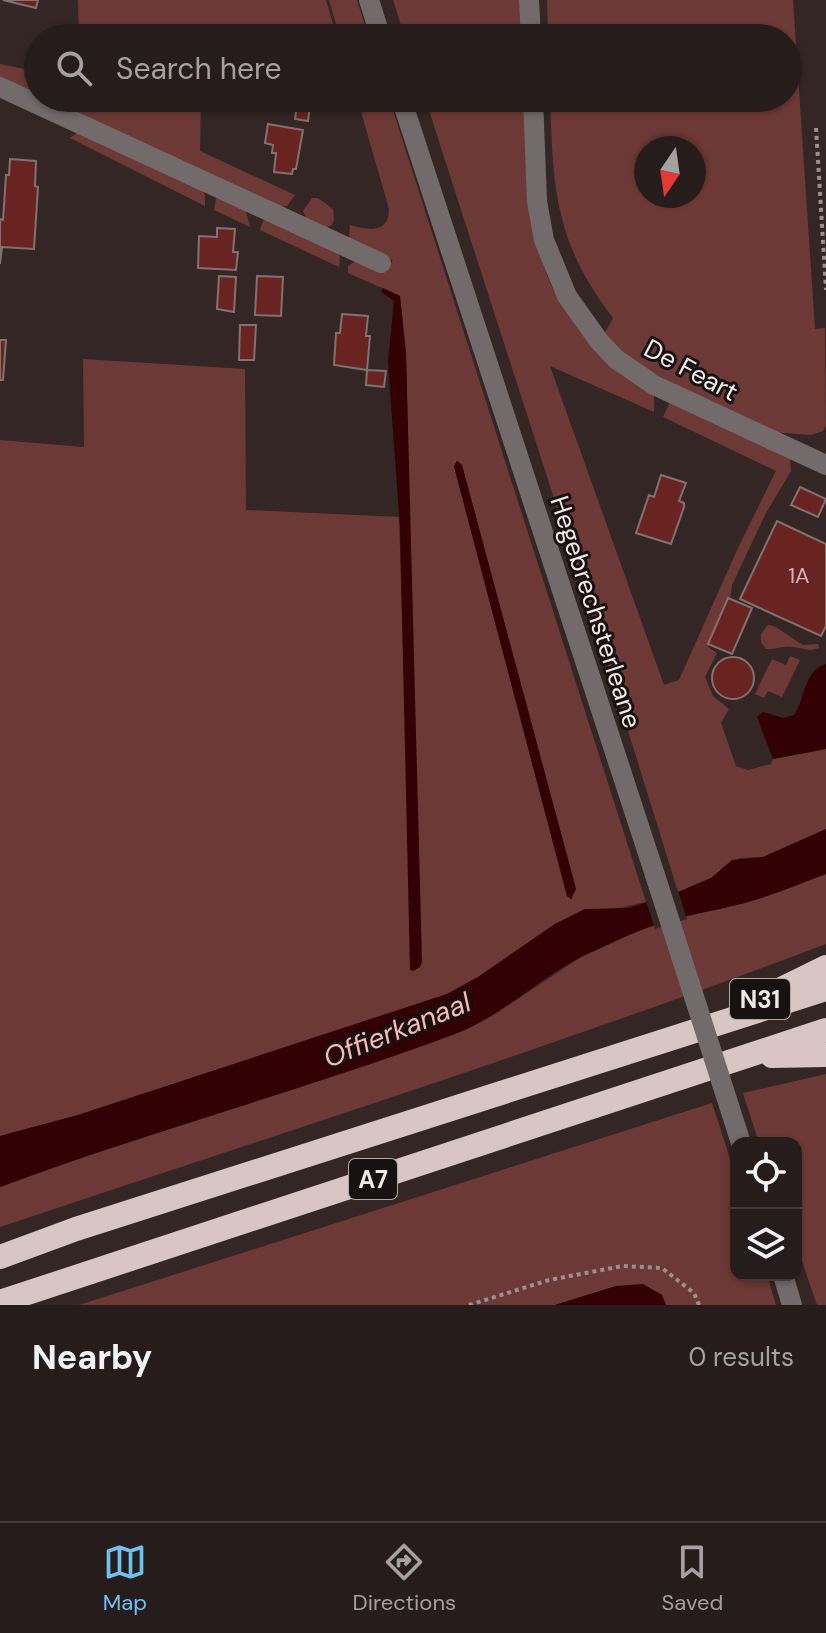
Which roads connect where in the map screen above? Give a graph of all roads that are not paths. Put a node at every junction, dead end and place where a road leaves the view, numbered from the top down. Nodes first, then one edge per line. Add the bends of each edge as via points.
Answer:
1 (369, 0) edge
2 (529, 0) edge
3 (377, 24) edge
4 (530, 24) edge
5 (0, 87) edge
6 (24, 98) edge
7 (54, 112) edge
8 (406, 112) edge
9 (534, 112) edge
10 (381, 263) dead end
11 (826, 465) edge
12 (826, 967) edge
13 (826, 989) edge
14 (826, 1030) edge
15 (694, 1032) junction
16 (826, 1055) edge
17 (746, 1056) junction
18 (739, 1137) edge
19 (0, 1257) edge
20 (785, 1281) edge
21 (0, 1302) edge
22 (792, 1305) edge

1 - 3 street
2 - 4 street
5 - 6 street
7 - 10 street
8 - 18 street, Hegebrechsterleane, bridge
9 - 11 street, De Feart via 544,240 567,296 599,341 654,385
12 - 15 highway, N31
13 - 15 highway, A7
14 - 17 highway, A7
15 - 19 highway, A7
16 - 17 highway, A7
17 - 21 highway, A7
20 - 22 street

